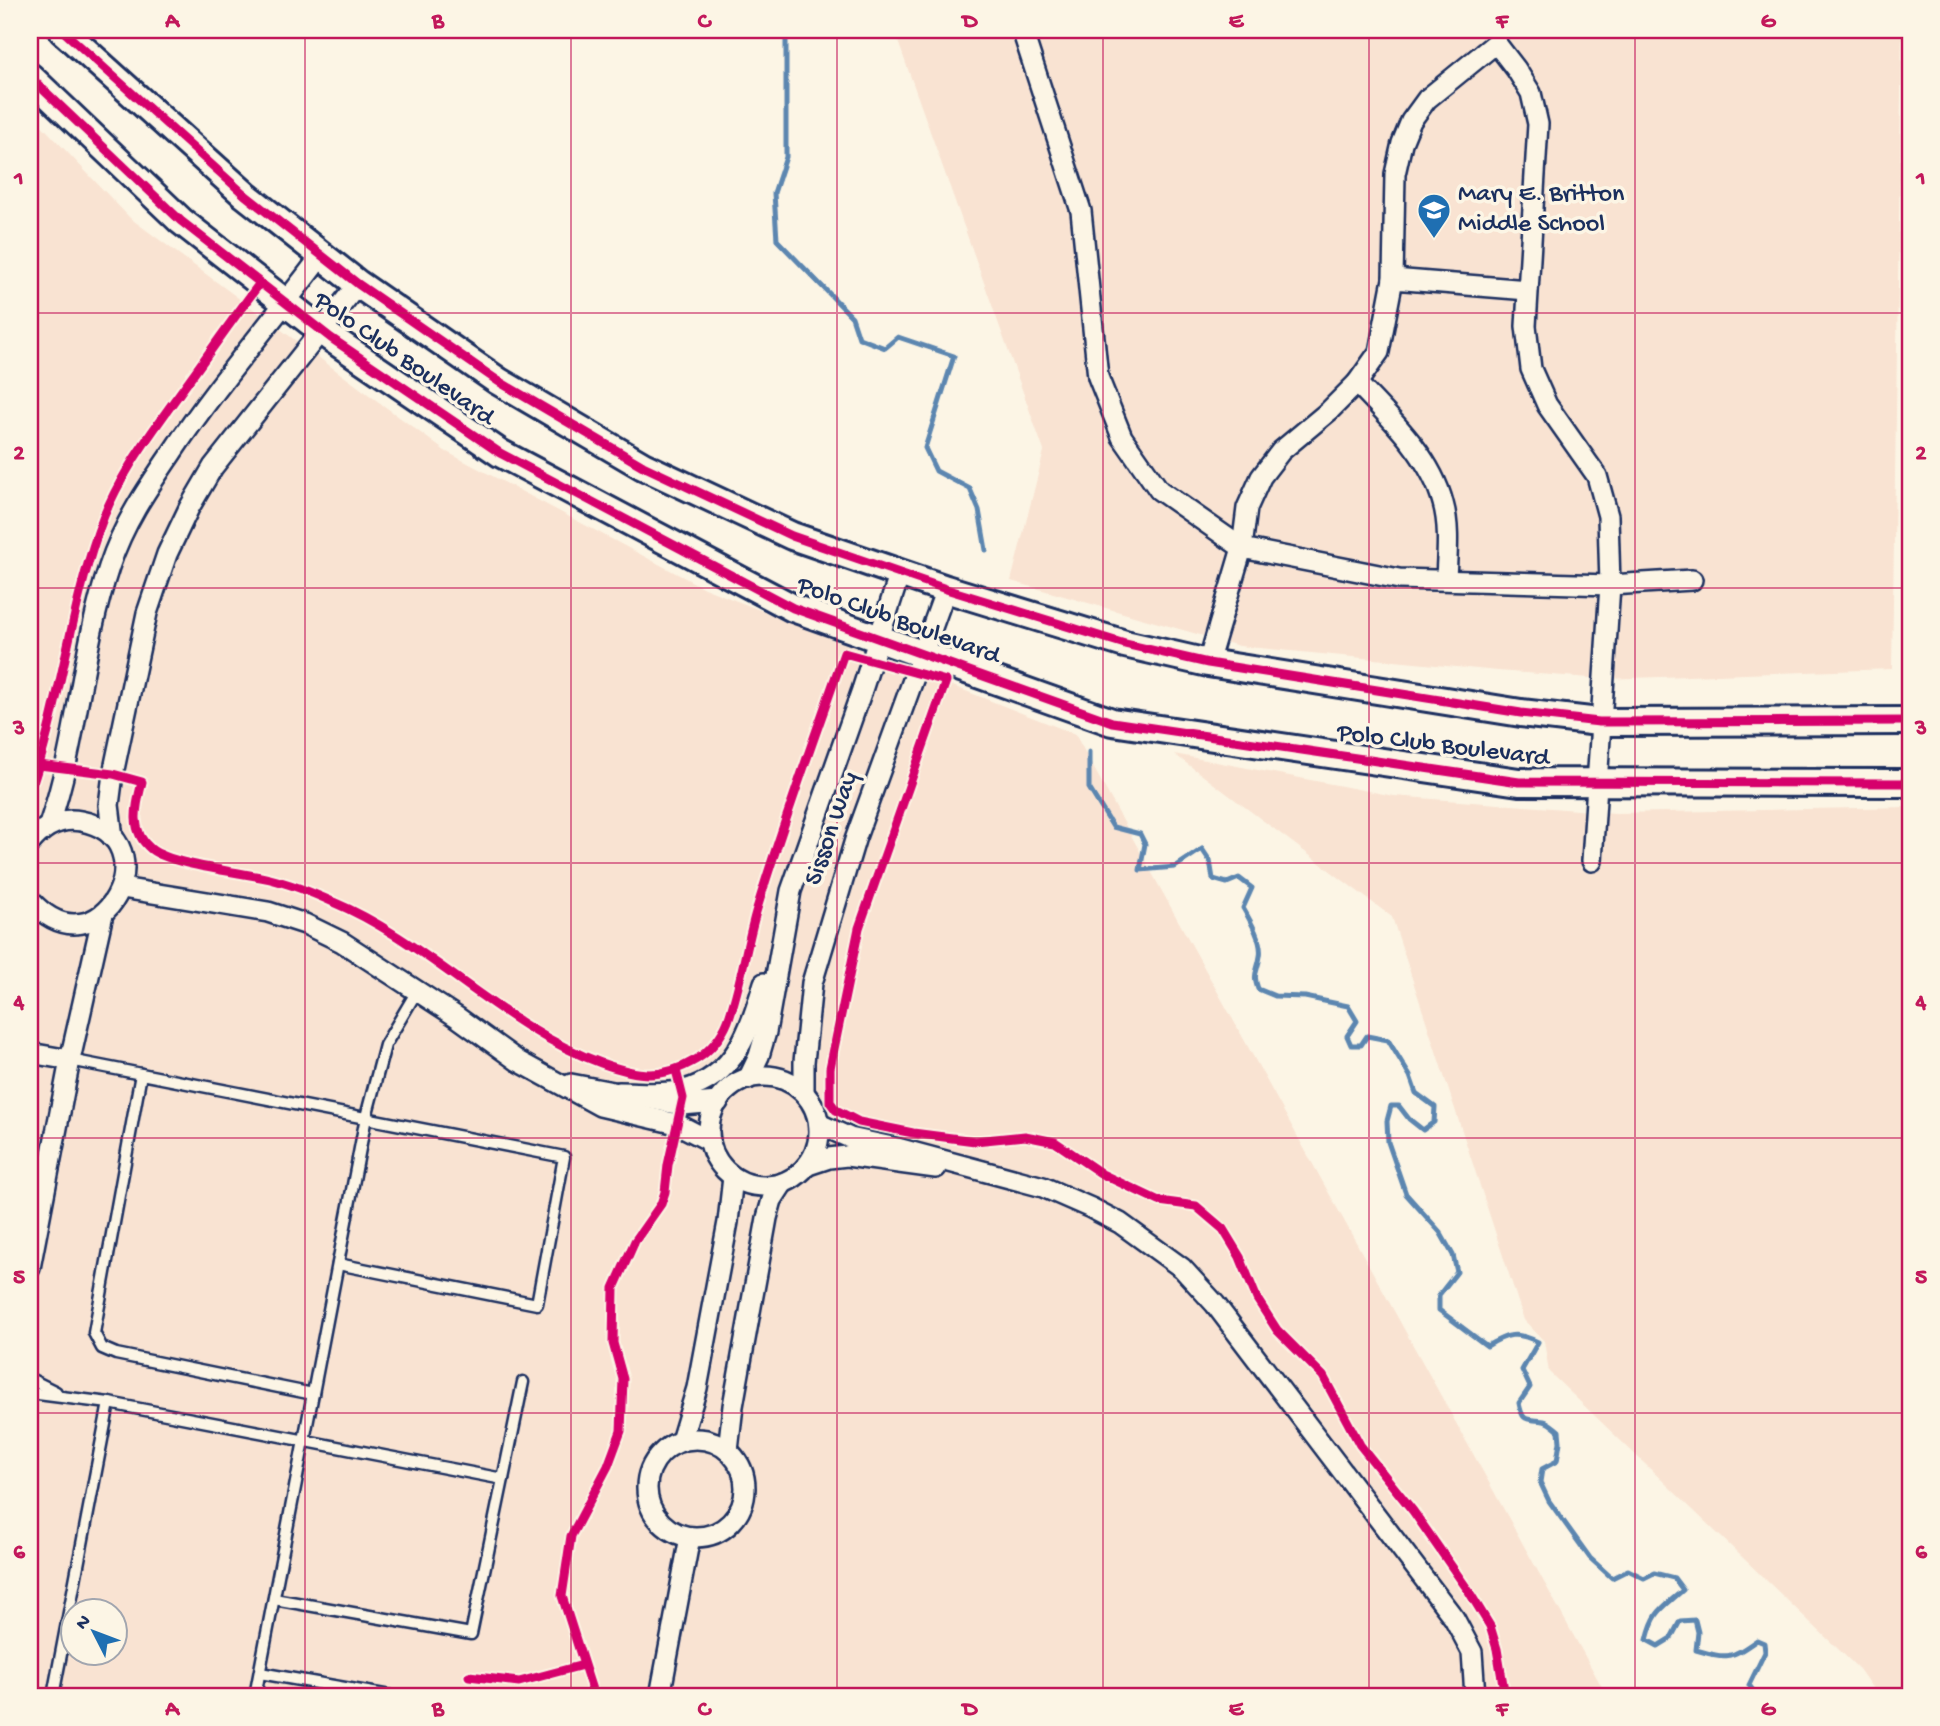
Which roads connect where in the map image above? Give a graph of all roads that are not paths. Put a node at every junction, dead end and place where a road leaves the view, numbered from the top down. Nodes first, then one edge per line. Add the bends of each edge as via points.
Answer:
1 (62, 30) edge
2 (1025, 30) edge
3 (1491, 36) edge
4 (30, 77) edge
5 (321, 256) junction
6 (1393, 279) junction
7 (358, 284) junction
8 (1528, 290) junction
9 (286, 303) junction
10 (321, 331) junction
11 (1357, 383) junction
12 (1242, 548) junction
13 (900, 573) junction
14 (1446, 579) junction
15 (1692, 580) dead end
16 (1610, 586) junction
17 (946, 589) junction
18 (877, 639) junction
19 (923, 655) junction
20 (1208, 663) junction
21 (1910, 721) edge
22 (1599, 722) junction
23 (1596, 782) junction
24 (1910, 783) edge
25 (49, 825) junction
26 (113, 838) junction
27 (30, 843) edge
28 (1592, 861) dead end
29 (122, 888) junction
30 (791, 891) junction
31 (30, 900) edge
32 (103, 914) junction
33 (417, 991) junction
34 (30, 1053) edge
35 (70, 1060) junction
36 (141, 1074) junction
37 (748, 1079) junction
38 (556, 1081) junction
39 (619, 1092) junction
40 (804, 1093) junction
41 (718, 1102) junction
42 (366, 1117) junction
43 (819, 1124) junction
44 (710, 1142) junction
45 (808, 1165) junction
46 (992, 1174) junction
47 (733, 1177) junction
48 (783, 1183) junction
49 (338, 1264) junction
50 (30, 1268) edge
51 (30, 1379) edge
52 (523, 1382) dead end
53 (30, 1393) edge
54 (313, 1394) junction
55 (63, 1396) junction
56 (109, 1403) junction
57 (681, 1441) junction
58 (304, 1442) junction
59 (728, 1450) junction
60 (503, 1479) junction
61 (690, 1537) junction
62 (274, 1599) junction
63 (260, 1673) junction
64 (53, 1696) edge
65 (255, 1696) edge
66 (390, 1696) edge
67 (660, 1696) edge
68 (1475, 1696) edge

1 - 5 street, Polo Club Boulevard
2 - 12 street via 1081,211 1098,377 1122,437 1159,490
3 - 6 street via 1427,99 1406,132 1395,174
3 - 8 street via 1531,93 1538,124
4 - 9 street, Polo Club Boulevard via 181,221
5 - 7 street, Polo Club Boulevard
5 - 9 street
6 - 8 street
6 - 11 street via 1379,352
7 - 10 street
7 - 13 street, Polo Club Boulevard via 498,380 643,466 792,536
8 - 16 street via 1531,369 1547,405 1597,476 1608,516
9 - 10 street, Polo Club Boulevard
9 - 25 street via 205,404 133,509 94,619 67,768
10 - 18 street, Polo Club Boulevard via 500,453 793,608
10 - 26 street via 214,467 167,554 147,613 113,774 109,805
11 - 12 street via 1281,451 1261,477 1247,508
11 - 14 street via 1402,432 1435,479 1447,530
12 - 14 street via 1399,579
12 - 20 street
13 - 17 street, Polo Club Boulevard
13 - 18 street, Sisson Way
14 - 16 street
15 - 16 street
16 - 22 street
17 - 19 street, Sisson Way
17 - 20 street, Polo Club Boulevard via 1125,644
18 - 19 street, Polo Club Boulevard
18 - 30 street, Sisson Way
19 - 23 street, Polo Club Boulevard via 1112,722 1519,782
19 - 40 street, Sisson Way via 855,840 813,983
20 - 22 street, Polo Club Boulevard
21 - 22 street, Polo Club Boulevard
22 - 23 street
23 - 24 street, Polo Club Boulevard
23 - 28 street
25 - 26 street via 90,822
25 - 27 street
26 - 29 street via 125,867
29 - 32 street
29 - 33 street via 268,912 305,923
30 - 37 street, Sisson Way via 766,1032
30 - 39 street via 755,1015 739,1052 725,1069 682,1090
31 - 32 street via 55,920 72,923
32 - 35 street
33 - 38 street via 518,1061
33 - 42 lane via 385,1045
34 - 35 street
35 - 36 lane
35 - 50 street
36 - 42 lane
36 - 54 lane via 94,1333 102,1348
37 - 40 street via 778,1078
37 - 41 street
38 - 39 street
38 - 44 street via 600,1106 677,1124
39 - 41 street via 682,1105
40 - 43 street
41 - 44 street via 712,1114
42 - 49 lane
42 - 49 lane via 564,1157 537,1304
43 - 45 street via 817,1146
43 - 46 street via 850,1138
44 - 47 street
45 - 46 street via 847,1156
45 - 48 street
46 - 68 street via 1043,1187 1120,1223 1182,1268 1215,1304 1454,1618 1472,1652
47 - 48 street via 757,1186
47 - 57 street via 697,1388
48 - 59 street via 767,1218
49 - 54 lane
51 - 55 lane
52 - 60 lane
53 - 55 lane
54 - 58 lane
55 - 56 lane
56 - 58 lane
56 - 64 lane
57 - 59 street via 714,1442
57 - 61 street via 655,1461 647,1493 661,1522
58 - 60 lane
58 - 62 lane
59 - 61 street via 744,1476 742,1508 720,1531
60 - 62 lane via 471,1634
61 - 67 street
62 - 63 lane
63 - 65 lane
63 - 66 lane

